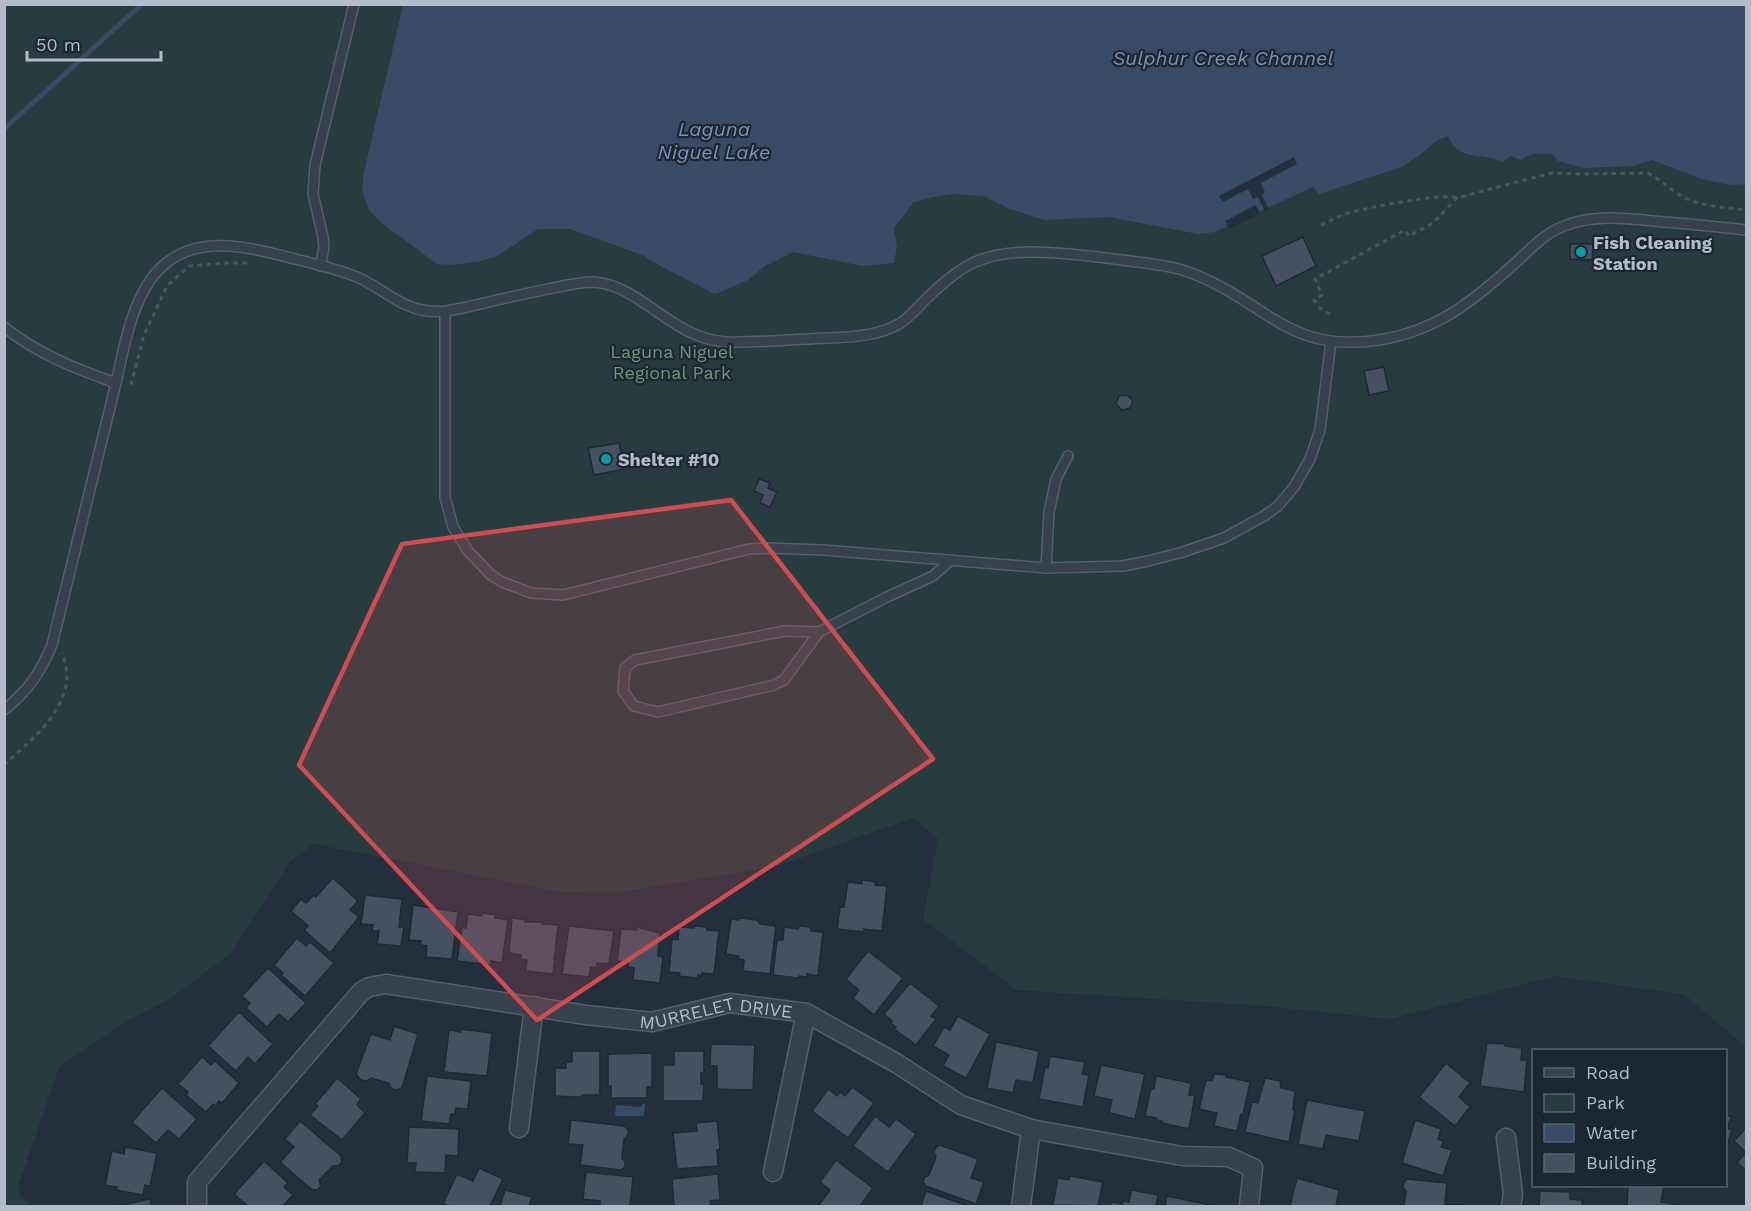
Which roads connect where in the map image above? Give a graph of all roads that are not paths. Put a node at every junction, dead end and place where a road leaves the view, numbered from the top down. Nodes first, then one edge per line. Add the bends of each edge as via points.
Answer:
1 (354, 4) edge
2 (1746, 230) edge
3 (320, 266) junction
4 (445, 312) junction
5 (4, 327) edge
6 (1331, 341) junction
7 (116, 383) junction
8 (1068, 456) dead end
9 (950, 561) junction
10 (1046, 568) junction
11 (819, 632) junction
12 (4, 710) edge
13 (534, 1006) junction
14 (806, 1013) junction
15 (519, 1128) dead end
16 (1031, 1129) junction
17 (1506, 1138) dead end
18 (773, 1172) dead end
19 (198, 1206) edge
20 (1021, 1206) edge
21 (1250, 1206) edge
22 (1511, 1206) edge

1 - 3 lane via 315,165 313,194 324,248
2 - 6 lane via 1623,218 1569,224 1535,243 1474,299 1433,325 1375,340
3 - 4 lane via 366,281 412,307
3 - 7 lane via 231,245 179,254 159,270 142,294 130,323
4 - 6 lane via 594,282 629,294 705,339 762,342 854,336 901,322 948,277 973,262 1013,252 1055,252 1187,272 1227,290 1292,331
4 - 9 lane via 448,514 468,551 491,575 512,587 531,594 563,595 759,548
5 - 7 lane via 77,370
6 - 10 lane via 1316,444 1294,487 1271,511 1224,538 1168,556 1123,566
7 - 12 lane via 52,645 29,688
8 - 10 lane via 1056,479 1049,512
9 - 10 lane
9 - 11 lane via 933,576
11 - 11 lane via 785,632 635,660 625,668 623,691 634,706 658,712 774,685 784,680
13 - 14 street, MURRELET DRIVE via 652,1022 730,1003
13 - 15 street
13 - 19 street, MURRELET DRIVE via 386,984 369,987 197,1182
14 - 16 street, MURRELET DRIVE via 961,1105
14 - 18 street
16 - 20 street
16 - 21 street, MURRELET DRIVE via 1182,1156 1229,1157 1253,1168
17 - 22 street

